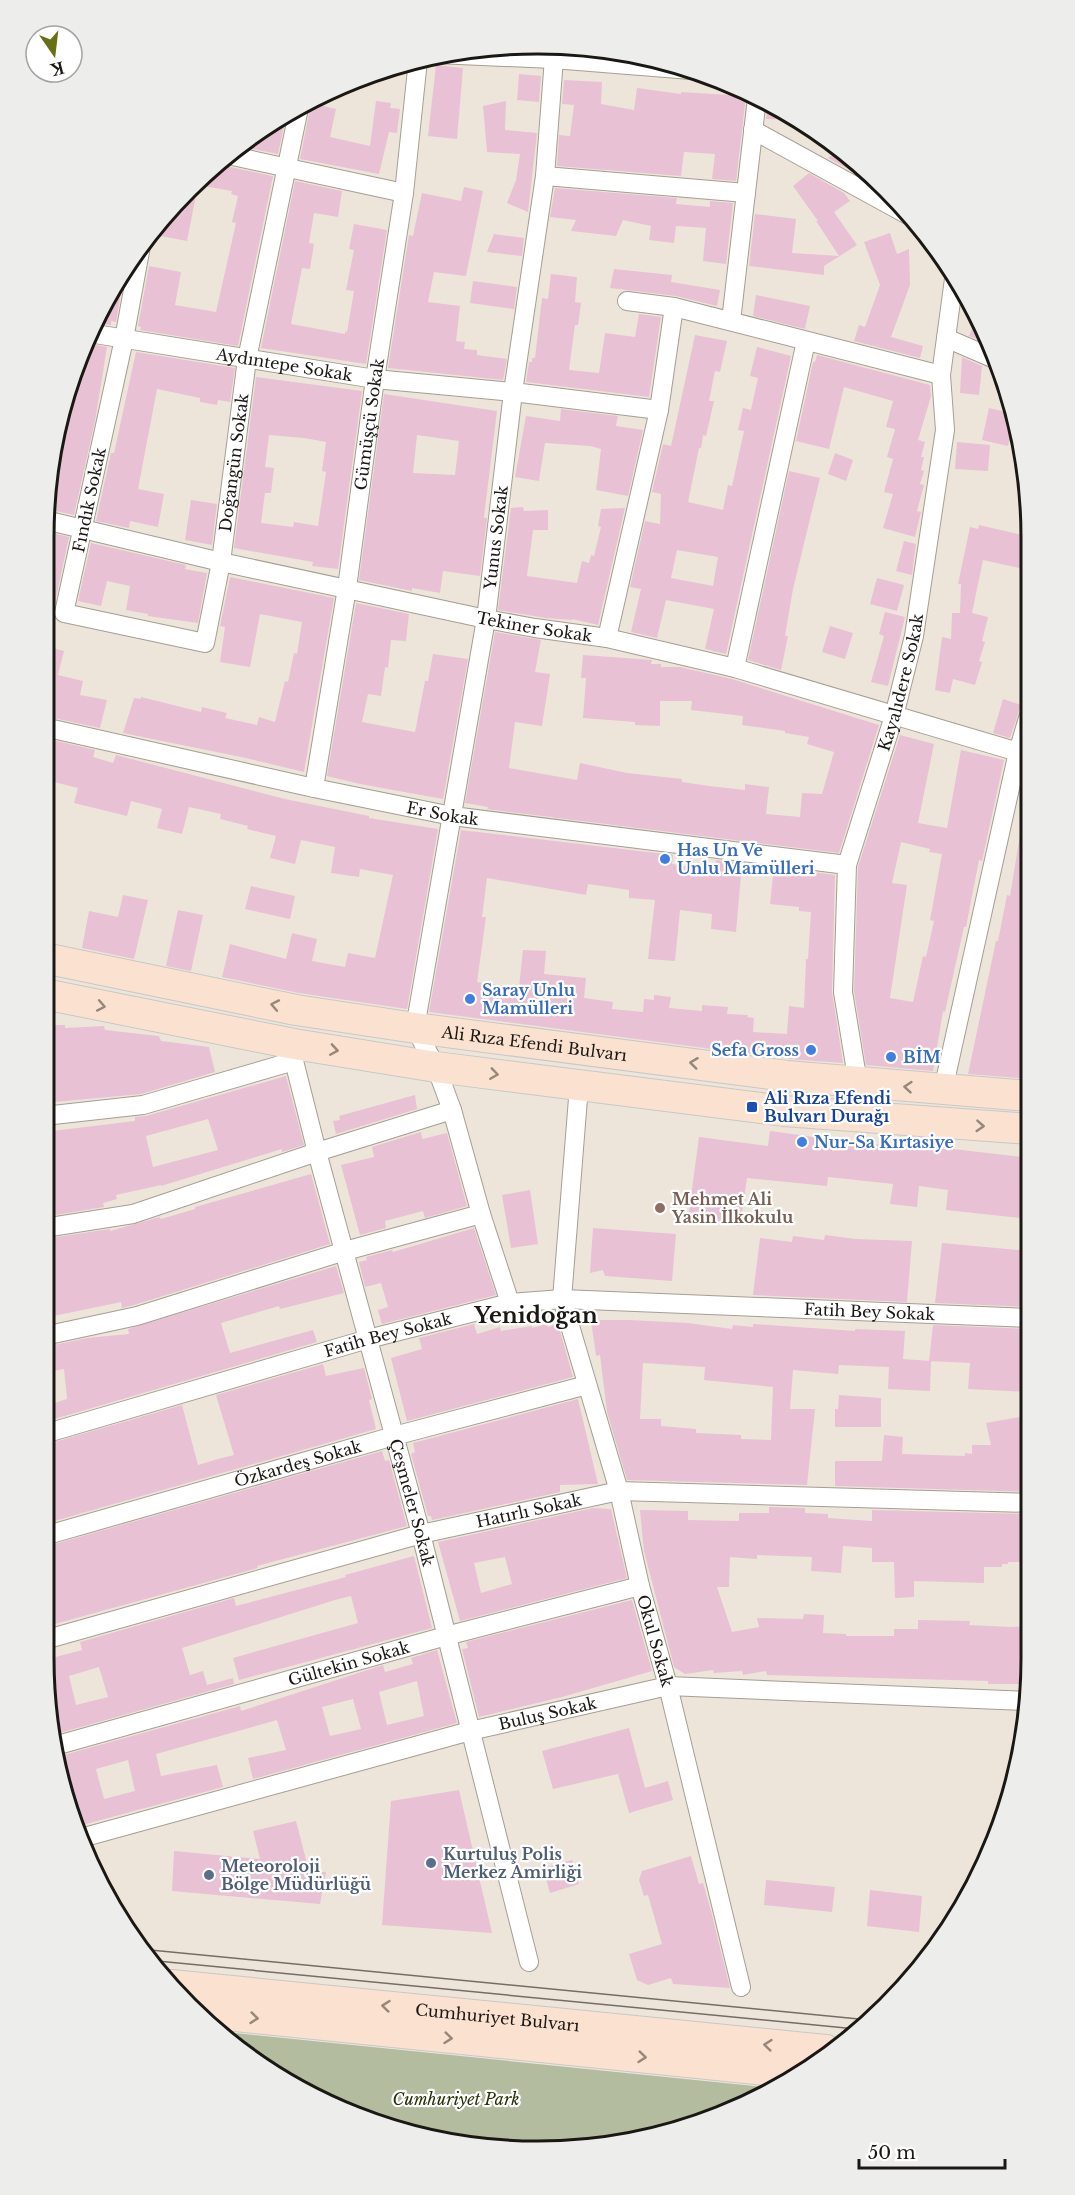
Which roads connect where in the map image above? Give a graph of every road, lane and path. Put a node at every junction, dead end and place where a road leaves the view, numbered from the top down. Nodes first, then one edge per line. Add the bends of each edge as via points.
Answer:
1 (554, 55) edge
2 (417, 69) edge
3 (756, 107) edge
4 (296, 119) edge
5 (753, 130) junction
6 (239, 157) edge
7 (285, 168) junction
8 (545, 176) junction
9 (404, 193) junction
10 (746, 193) junction
11 (885, 203) edge
12 (137, 266) edge
13 (952, 290) edge
14 (627, 301) dead end
15 (674, 307) junction
16 (731, 321) junction
17 (99, 335) edge
18 (946, 338) junction
19 (124, 339) junction
20 (806, 341) junction
21 (985, 355) edge
22 (247, 359) junction
23 (941, 375) junction
24 (375, 379) junction
25 (513, 392) junction
26 (659, 410) junction
27 (54, 522) edge
28 (83, 529) junction
29 (221, 562) junction
30 (347, 588) junction
31 (486, 619) junction
32 (607, 638) junction
33 (205, 642) joint
34 (735, 668) junction
35 (894, 716) junction
36 (54, 729) edge
37 (1021, 751) edge
38 (1021, 760) edge
39 (315, 789) junction
40 (453, 816) junction
41 (848, 865) junction
42 (54, 960) edge
43 (54, 996) edge
44 (416, 1028) junction
45 (294, 1053) junction
46 (436, 1066) junction
47 (858, 1083) junction
48 (579, 1086) junction
49 (943, 1090) junction
50 (1021, 1095) edge
51 (452, 1110) junction
52 (54, 1115) edge
53 (1021, 1128) edge
54 (317, 1152) junction
55 (481, 1214) junction
56 (54, 1226) edge
57 (345, 1251) junction
58 (562, 1299) junction
59 (510, 1303) junction
60 (1021, 1318) edge
61 (54, 1334) edge
62 (368, 1339) junction
63 (587, 1385) junction
64 (54, 1431) edge
65 (394, 1436) junction
66 (619, 1491) junction
67 (1021, 1503) edge
68 (54, 1533) edge
69 (420, 1534) junction
70 (640, 1586) junction
71 (446, 1636) junction
72 (54, 1637) edge
73 (668, 1686) junction
74 (1019, 1701) edge
75 (470, 1731) junction
76 (62, 1744) edge
77 (88, 1836) edge
78 (529, 1962) dead end
79 (184, 1986) edge
80 (741, 1987) dead end
81 (211, 2014) edge
82 (820, 2049) edge
83 (786, 2072) edge

1 - 8 street, Yunus Sokak
2 - 9 street, Gümüşçü Sokak
3 - 5 street
4 - 7 street, Doğangün Sokak
5 - 10 street
5 - 11 street
6 - 7 street
7 - 9 street
7 - 22 street, Doğangün Sokak
8 - 10 street
8 - 25 street, Yunus Sokak
9 - 24 street, Gümüşçü Sokak
10 - 16 street
12 - 19 street, Fındık Sokak
13 - 18 street, Kayalıdere Sokak
14 - 15 street
15 - 16 street
15 - 26 street
16 - 20 street
17 - 19 street, Aydıntepe Sokak
18 - 21 street
18 - 23 street, Kayalıdere Sokak
19 - 22 street, Aydıntepe Sokak
19 - 28 street, Fındık Sokak
20 - 23 street
20 - 34 street
22 - 24 street, Aydıntepe Sokak
22 - 29 street, Doğangün Sokak
23 - 35 street, Kayalıdere Sokak via 945,430 914,636
24 - 25 street, Aydıntepe Sokak
24 - 30 street, Gümüşçü Sokak
25 - 26 street, Aydıntepe Sokak
25 - 31 street, Yunus Sokak
26 - 32 street
27 - 28 street, Tekiner Sokak
28 - 29 street, Tekiner Sokak
28 - 33 street, Fındık Sokak via 64,613
29 - 30 street, Tekiner Sokak
29 - 33 street, Doğangün Sokak
30 - 31 street, Tekiner Sokak
30 - 39 street, Gümüşçü Sokak
31 - 32 street, Tekiner Sokak
31 - 40 street, Yunus Sokak
32 - 34 street, Tekiner Sokak
34 - 35 street, Tekiner Sokak
35 - 37 street, Tekiner Sokak
35 - 41 street, Kayalıdere Sokak
36 - 39 street, Er Sokak
38 - 49 street
39 - 40 street, Er Sokak
40 - 41 street, Er Sokak
40 - 44 street, Yunus Sokak
41 - 47 street, Kayalıdere Sokak via 843,992
44 -> 42 main road, Ali Rıza Efendi Bulvarı via 296,1010
43 -> 45 main road
44 - 46 street
47 -> 44 main road, Ali Rıza Efendi Bulvarı
45 -> 46 main road
45 - 52 street via 142,1105
45 - 54 street, Çeşmeler Sokak
46 -> 48 main road
46 - 51 street
49 -> 47 main road, Ali Rıza Efendi Bulvarı
48 -> 53 main road via 784,1111
48 - 58 street
49 - 50 main road, Ali Rıza Efendi Bulvarı
51 - 54 street
51 - 55 street
54 - 56 street via 133,1214
54 - 57 street, Çeşmeler Sokak
55 - 57 street
55 - 59 street
57 - 61 street via 137,1316
57 - 62 street, Çeşmeler Sokak
58 - 59 street, Fatih Bey Sokak
58 - 60 street, Fatih Bey Sokak
58 - 63 street, Okul Sokak
59 - 62 street, Fatih Bey Sokak
62 - 64 street, Fatih Bey Sokak
62 - 65 street, Çeşmeler Sokak
63 - 65 street, Özkardeş Sokak
63 - 66 street, Okul Sokak
65 - 68 street, Özkardeş Sokak
65 - 69 street, Çeşmeler Sokak
66 - 67 street, Hatırlı Sokak
66 - 69 street, Hatırlı Sokak
66 - 70 street, Okul Sokak
69 - 71 street, Çeşmeler Sokak
69 - 72 street, Hatırlı Sokak
70 - 71 street, Gültekin Sokak
70 - 73 street, Okul Sokak
71 - 75 street, Çeşmeler Sokak
71 - 76 street, Gültekin Sokak
73 - 74 street, Buluş Sokak
73 - 75 street, Buluş Sokak
73 - 80 street, Okul Sokak
75 - 77 street, Buluş Sokak
75 - 78 street, Çeşmeler Sokak
82 -> 79 main road, Cumhuriyet Bulvarı
81 -> 83 main road, Cumhuriyet Bulvarı

